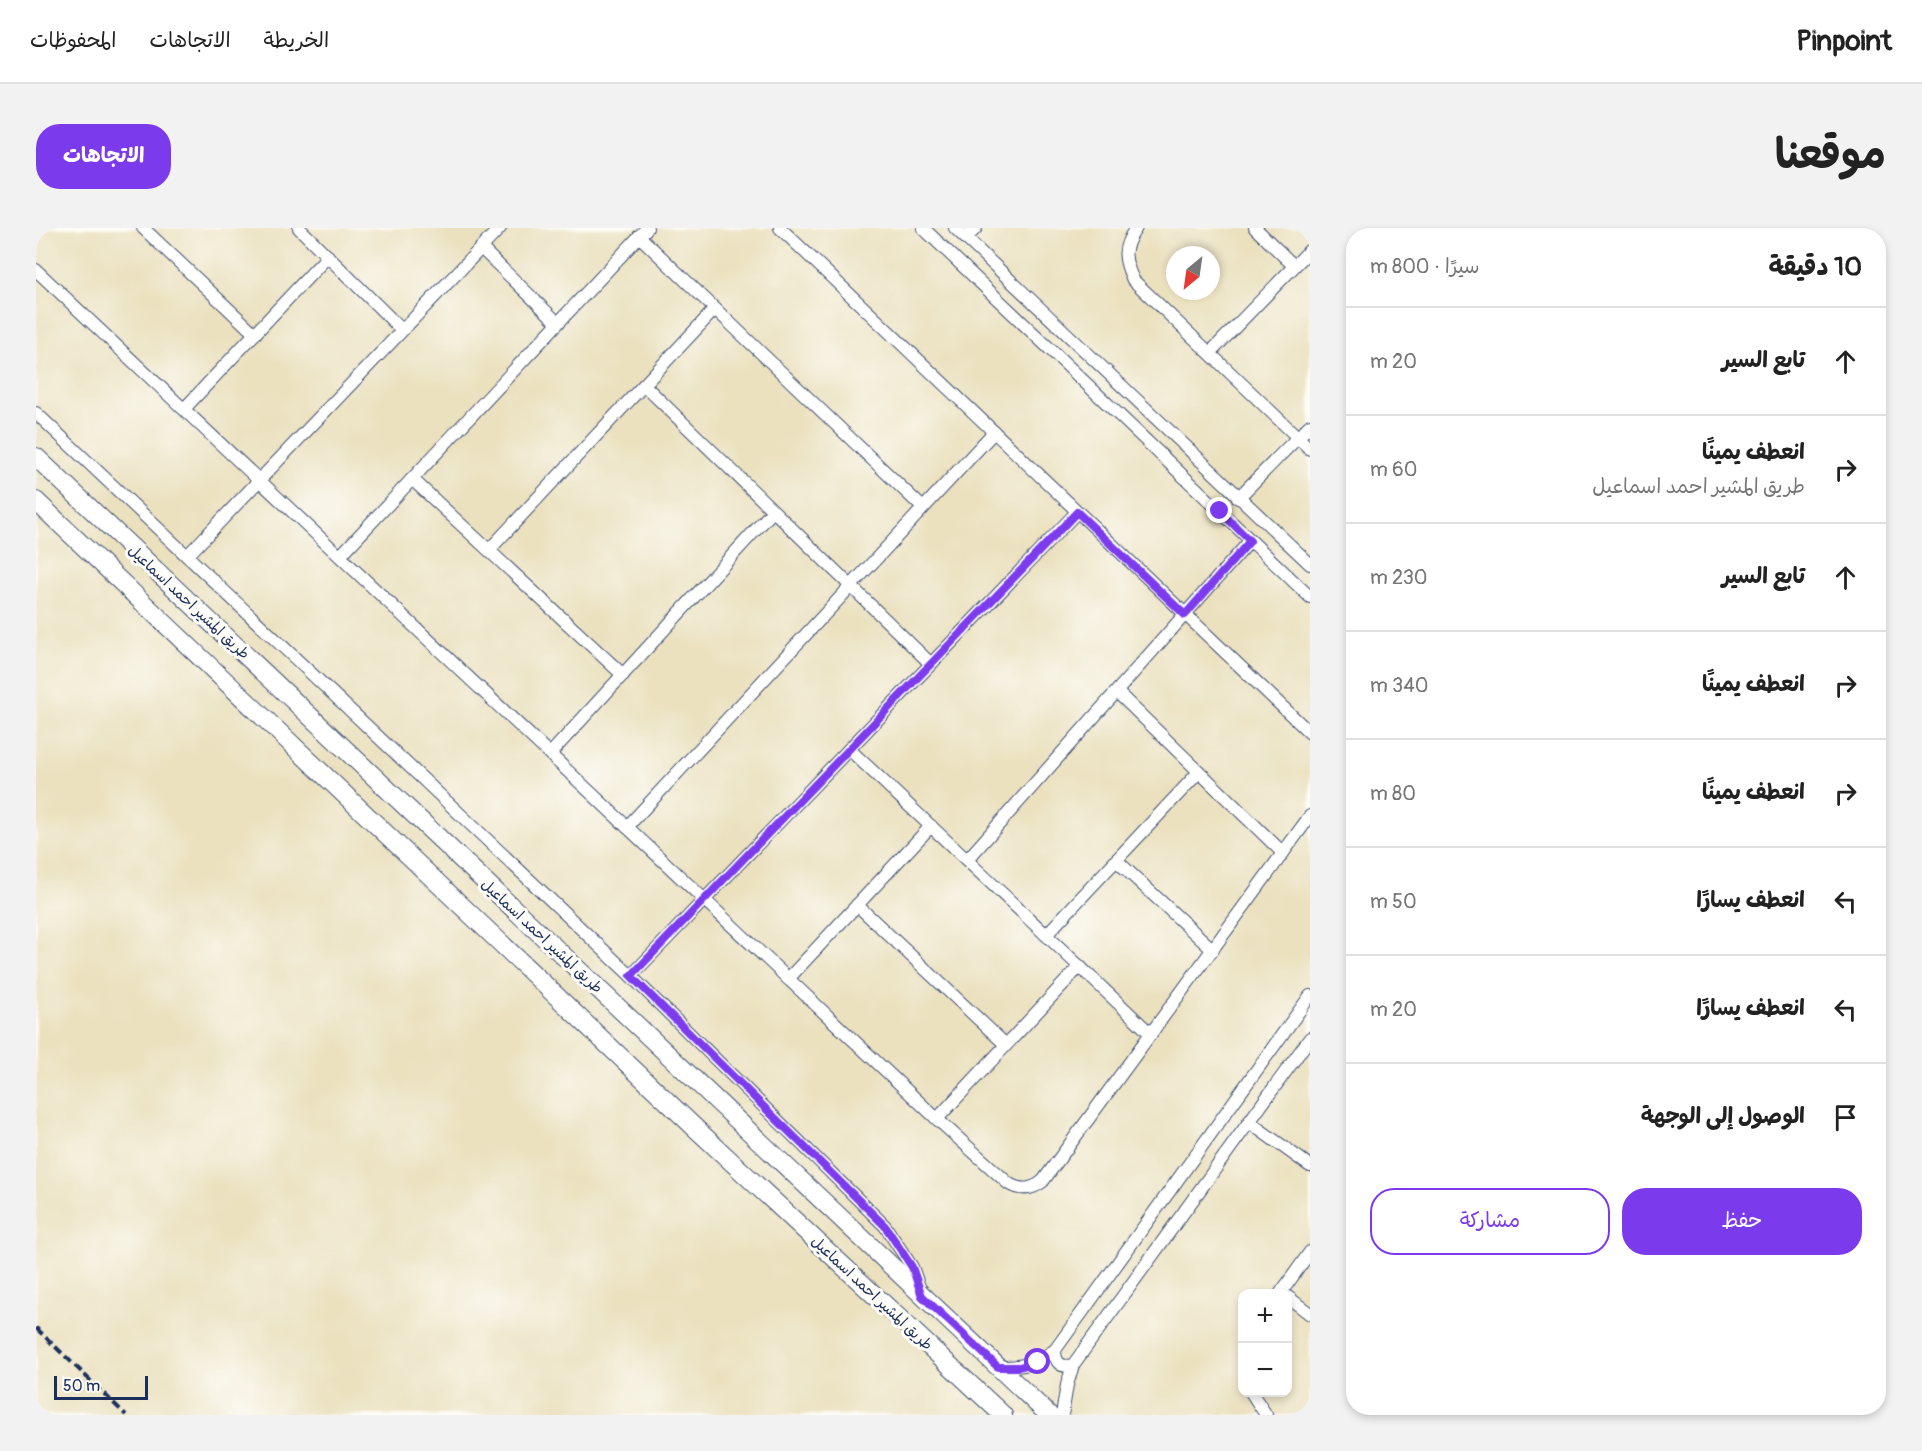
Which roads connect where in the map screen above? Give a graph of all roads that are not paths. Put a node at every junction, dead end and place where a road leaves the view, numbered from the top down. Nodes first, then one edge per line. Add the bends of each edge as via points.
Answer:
1 (143, 228) edge
2 (299, 228) edge
3 (500, 228) edge
4 (780, 228) edge
5 (923, 228) edge
6 (955, 228) edge
7 (976, 228) edge
8 (1136, 228) edge
9 (1255, 228) edge
10 (643, 232) edge
11 (966, 238) junction
12 (481, 248) junction
13 (1310, 250) edge
14 (328, 256) junction
15 (1294, 266) junction
16 (36, 270) edge
17 (715, 309) junction
18 (558, 323) junction
19 (402, 330) junction
20 (255, 334) junction
21 (1210, 353) junction
22 (644, 385) junction
23 (184, 409) junction
24 (36, 413) edge
25 (1310, 425) edge
26 (994, 432) junction
27 (1298, 438) junction
28 (1310, 449) edge
29 (36, 456) edge
30 (412, 479) junction
31 (259, 480) junction
32 (1238, 498) junction
33 (36, 501) edge
34 (923, 508) junction
35 (773, 511) junction
36 (1077, 512) junction
37 (1250, 541) junction
38 (489, 550) junction
39 (187, 556) junction
40 (340, 556) junction
41 (1310, 564) edge
42 (850, 586) junction
43 (1310, 597) edge
44 (1185, 615) junction
45 (931, 664) junction
46 (622, 675) junction
47 (1117, 692) junction
48 (1310, 733) edge
49 (849, 749) junction
50 (550, 754) junction
51 (1199, 772) junction
52 (1310, 816) edge
53 (931, 826) junction
54 (627, 827) junction
55 (1283, 854) junction
56 (967, 860) junction
57 (1116, 860) junction
58 (704, 900) junction
59 (857, 905) junction
60 (1046, 935) junction
61 (1213, 950) junction
62 (1080, 966) junction
63 (631, 976) junction
64 (789, 979) junction
65 (1310, 996) edge
66 (1151, 1034) junction
67 (1310, 1038) edge
68 (1006, 1045) junction
69 (937, 1119) junction
70 (1249, 1122) junction
71 (1310, 1166) edge
72 (1310, 1252) edge
73 (1286, 1289) edge
74 (922, 1296) junction
75 (1292, 1301) edge
76 (1310, 1314) edge
77 (1055, 1350) junction
78 (1073, 1365) junction
79 (998, 1367) junction
80 (1254, 1397) edge
81 (1003, 1415) edge
82 (1049, 1415) edge
83 (1062, 1415) edge
84 (1266, 1415) edge

1 - 20 street
2 - 14 street
3 - 12 street
4 - 26 street
5 - 37 street
6 - 11 street
7 - 11 street
8 - 21 street via 1126,245 1125,263 1133,280
9 - 15 street
10 - 17 street
10 - 18 street
11 - 32 street
12 - 18 street
12 - 19 street
13 - 15 street
14 - 19 street
14 - 20 street
15 - 21 street
16 - 23 street
17 - 22 street
17 - 34 street
18 - 30 street
19 - 31 street
20 - 23 street
21 - 27 street
22 - 35 street
22 - 38 street
23 - 31 street
24 - 39 street
25 - 27 street
26 - 34 street
26 - 36 street
27 - 28 street
27 - 32 street
29 - 74 street, طريق المشير احمد اسماعيل
30 - 38 street
30 - 40 street
31 - 39 street
31 - 40 street
32 - 41 street
33 - 81 street, طريق المشير احمد اسماعيل
34 - 42 street
35 - 42 street
35 - 46 street
36 - 44 street
36 - 45 street
37 - 43 street
37 - 44 street
38 - 46 street
39 - 63 street
40 - 50 street
42 - 45 street
42 - 54 street
44 - 47 street
44 - 48 street
45 - 49 street
46 - 50 street
47 - 51 street
47 - 56 street
49 - 53 street
49 - 58 street
50 - 54 street
51 - 55 street
51 - 57 street
52 - 55 street
53 - 56 street
53 - 59 street
54 - 58 street
55 - 61 street
56 - 60 street
57 - 60 street
57 - 61 street
58 - 63 street
58 - 64 street
59 - 64 street
59 - 68 street
60 - 62 street
61 - 66 street
62 - 66 street
62 - 68 street
63 - 74 street via 885,1226 912,1267
64 - 69 street
65 - 77 street
66 - 69 street via 1036,1187 1017,1188 1009,1184
67 - 70 street
68 - 69 street
70 - 71 street
70 - 78 street
72 - 73 street
74 - 79 street, طريق المشير احمد اسماعيل
75 - 76 street
77 - 78 street via 1059,1364
77 - 79 street via 1029,1365
78 - 83 street
79 - 82 street, طريق المشير احمد اسماعيل
80 - 84 street

